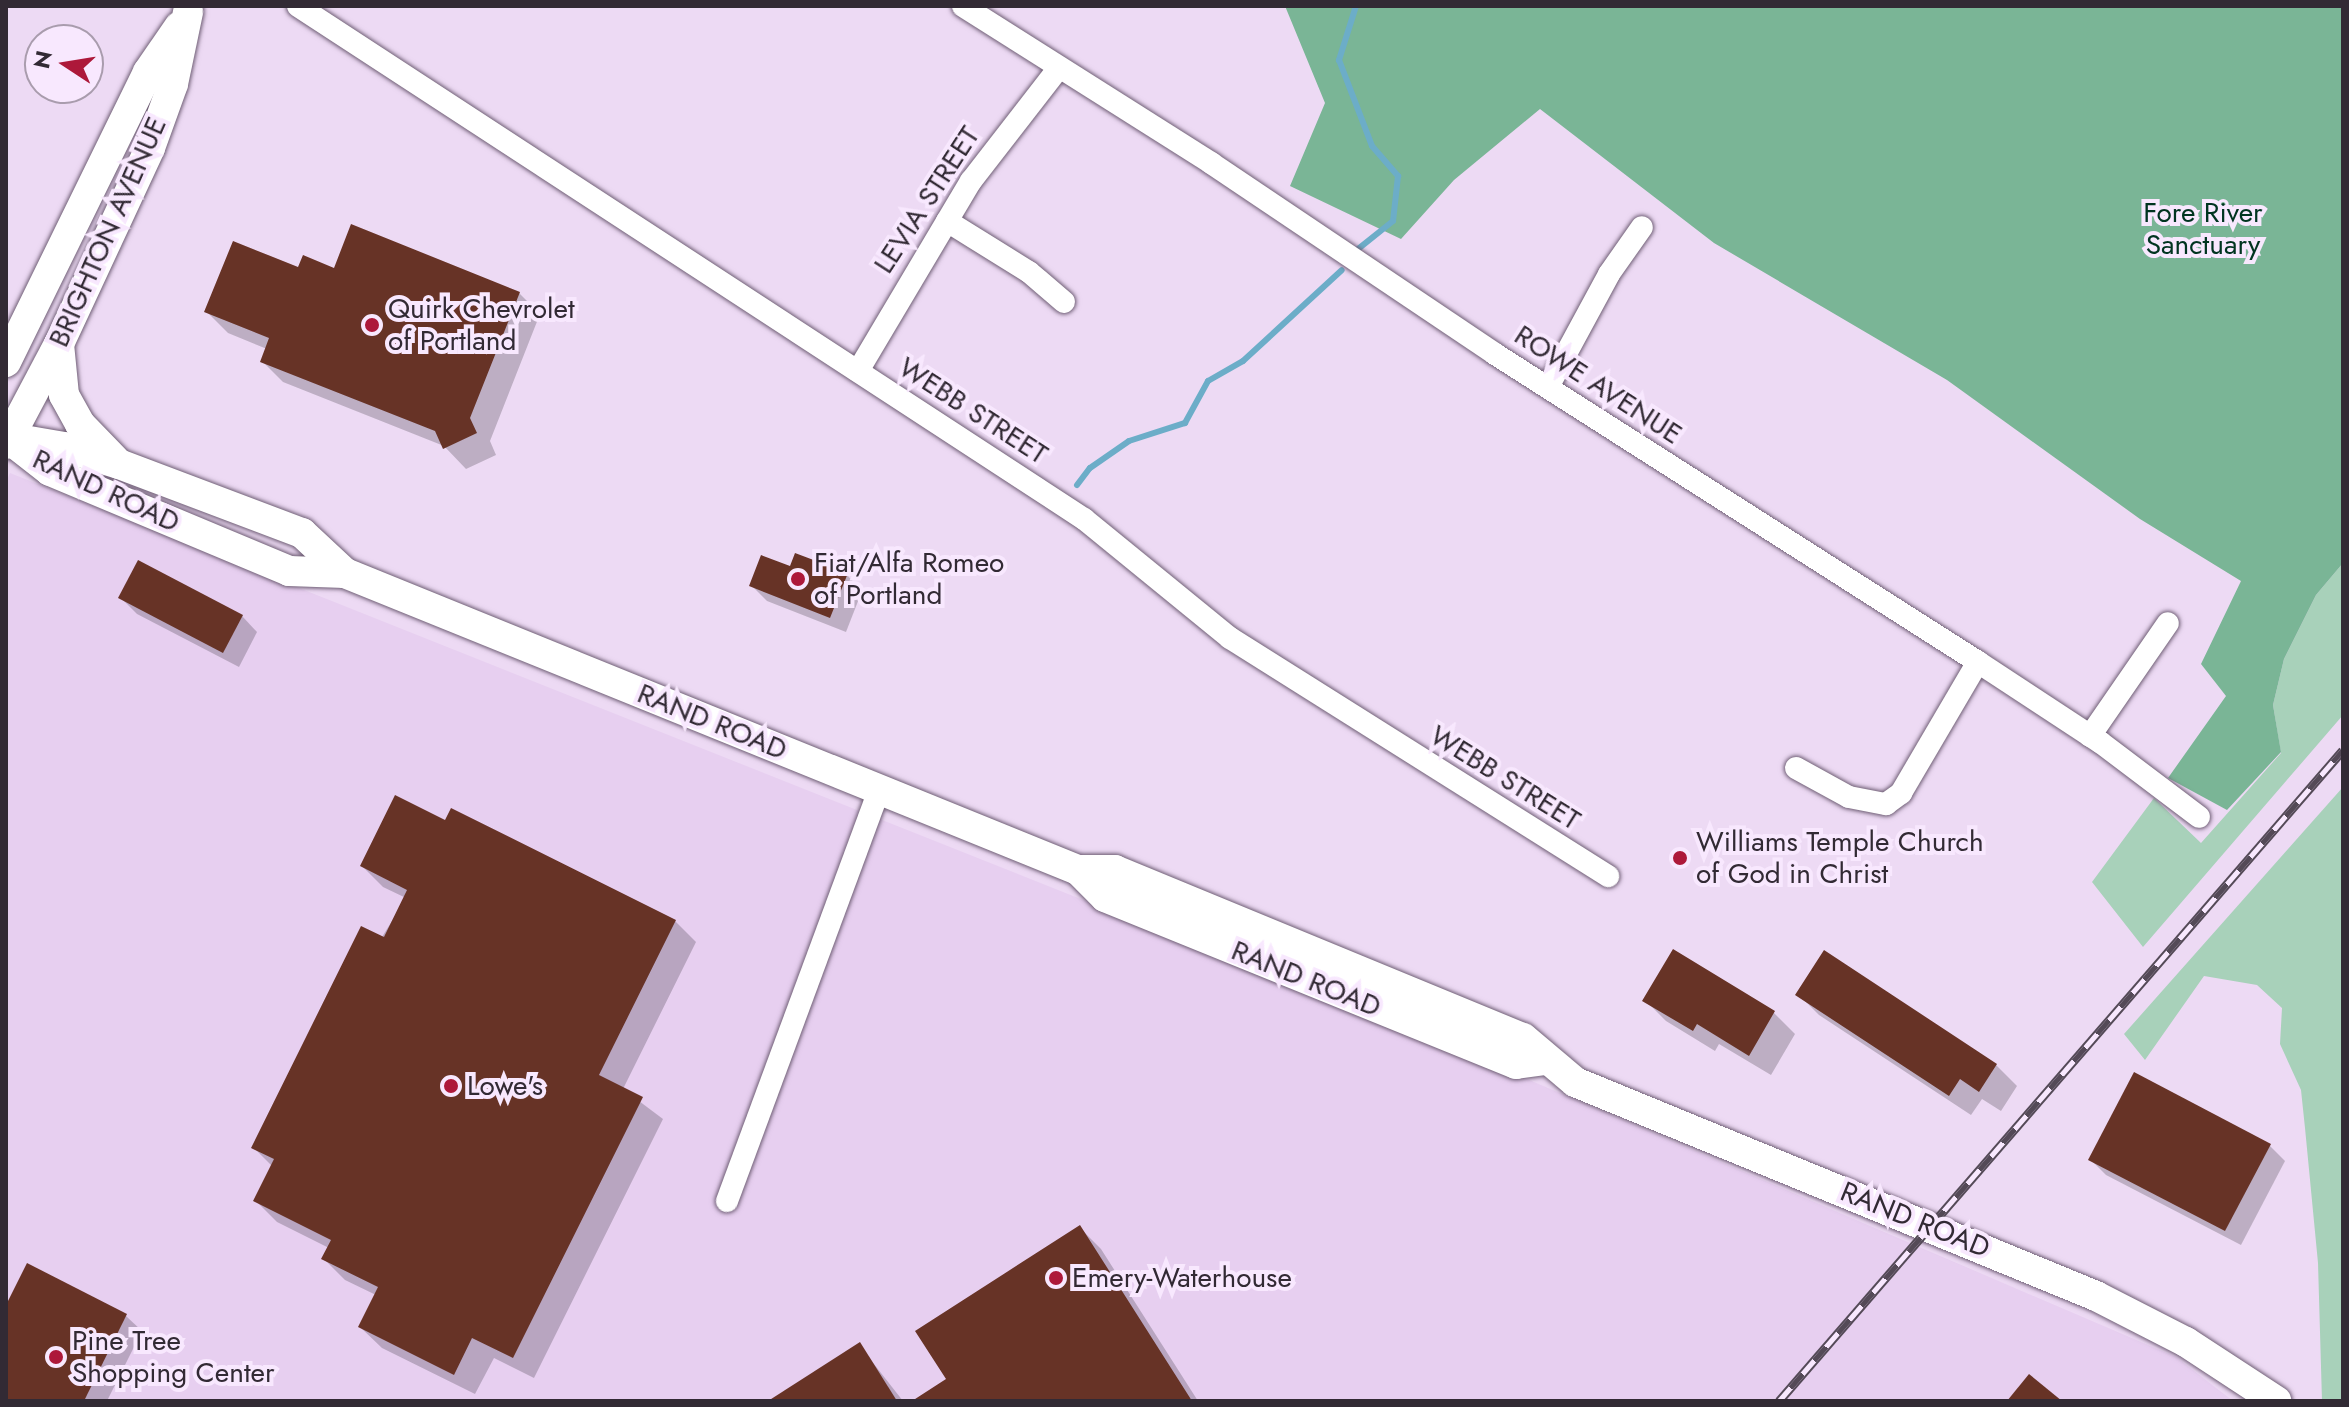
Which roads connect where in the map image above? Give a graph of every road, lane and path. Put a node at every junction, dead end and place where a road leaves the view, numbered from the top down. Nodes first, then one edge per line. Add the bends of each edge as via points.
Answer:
1 (298, 6) edge
2 (963, 6) edge
3 (190, 9) edge
4 (1057, 70) junction
5 (947, 221) junction
6 (1642, 227) dead end
7 (1064, 302) dead end
8 (59, 344) junction
9 (6, 362) edge
10 (858, 371) junction
11 (1548, 387) junction
12 (7, 440) edge
13 (119, 464) junction
14 (345, 573) junction
15 (2168, 623) dead end
16 (1978, 662) junction
17 (2090, 736) junction
18 (1796, 768) dead end
19 (879, 789) junction
20 (2199, 817) dead end
21 (1608, 876) dead end
22 (727, 1201) dead end
23 (2276, 1401) edge

1 - 10 street, WEBB STREET
2 - 4 street, ROWE AVENUE
3 - 8 main road, BRIGHTON AVENUE via 173,84 150,148
3 - 9 main road, BRIGHTON AVENUE via 148,72
4 - 5 street, LEVIA STREET via 1027,104
4 - 11 street, ROWE AVENUE via 1211,163
5 - 7 street via 1029,272
5 - 10 street, LEVIA STREET
6 - 11 street via 1609,274
8 - 12 main road, BRIGHTON AVENUE
8 - 13 main road via 64,395 80,424
10 - 21 street, WEBB STREET via 1084,519 1230,638
11 - 16 street, ROWE AVENUE
12 - 13 main road, RAND ROAD via 64,447
12 - 14 main road, RAND ROAD via 50,471 289,571
13 - 14 main road, RAND ROAD via 302,533
14 - 19 main road, RAND ROAD
15 - 17 street
16 - 17 street, ROWE AVENUE
16 - 18 street via 1915,771 1886,804 1849,797
17 - 20 street, ROWE AVENUE
19 - 22 street
19 - 23 main road, RAND ROAD via 1078,870 1105,897 1516,1064 1544,1060 1575,1082 2096,1296 2186,1342

